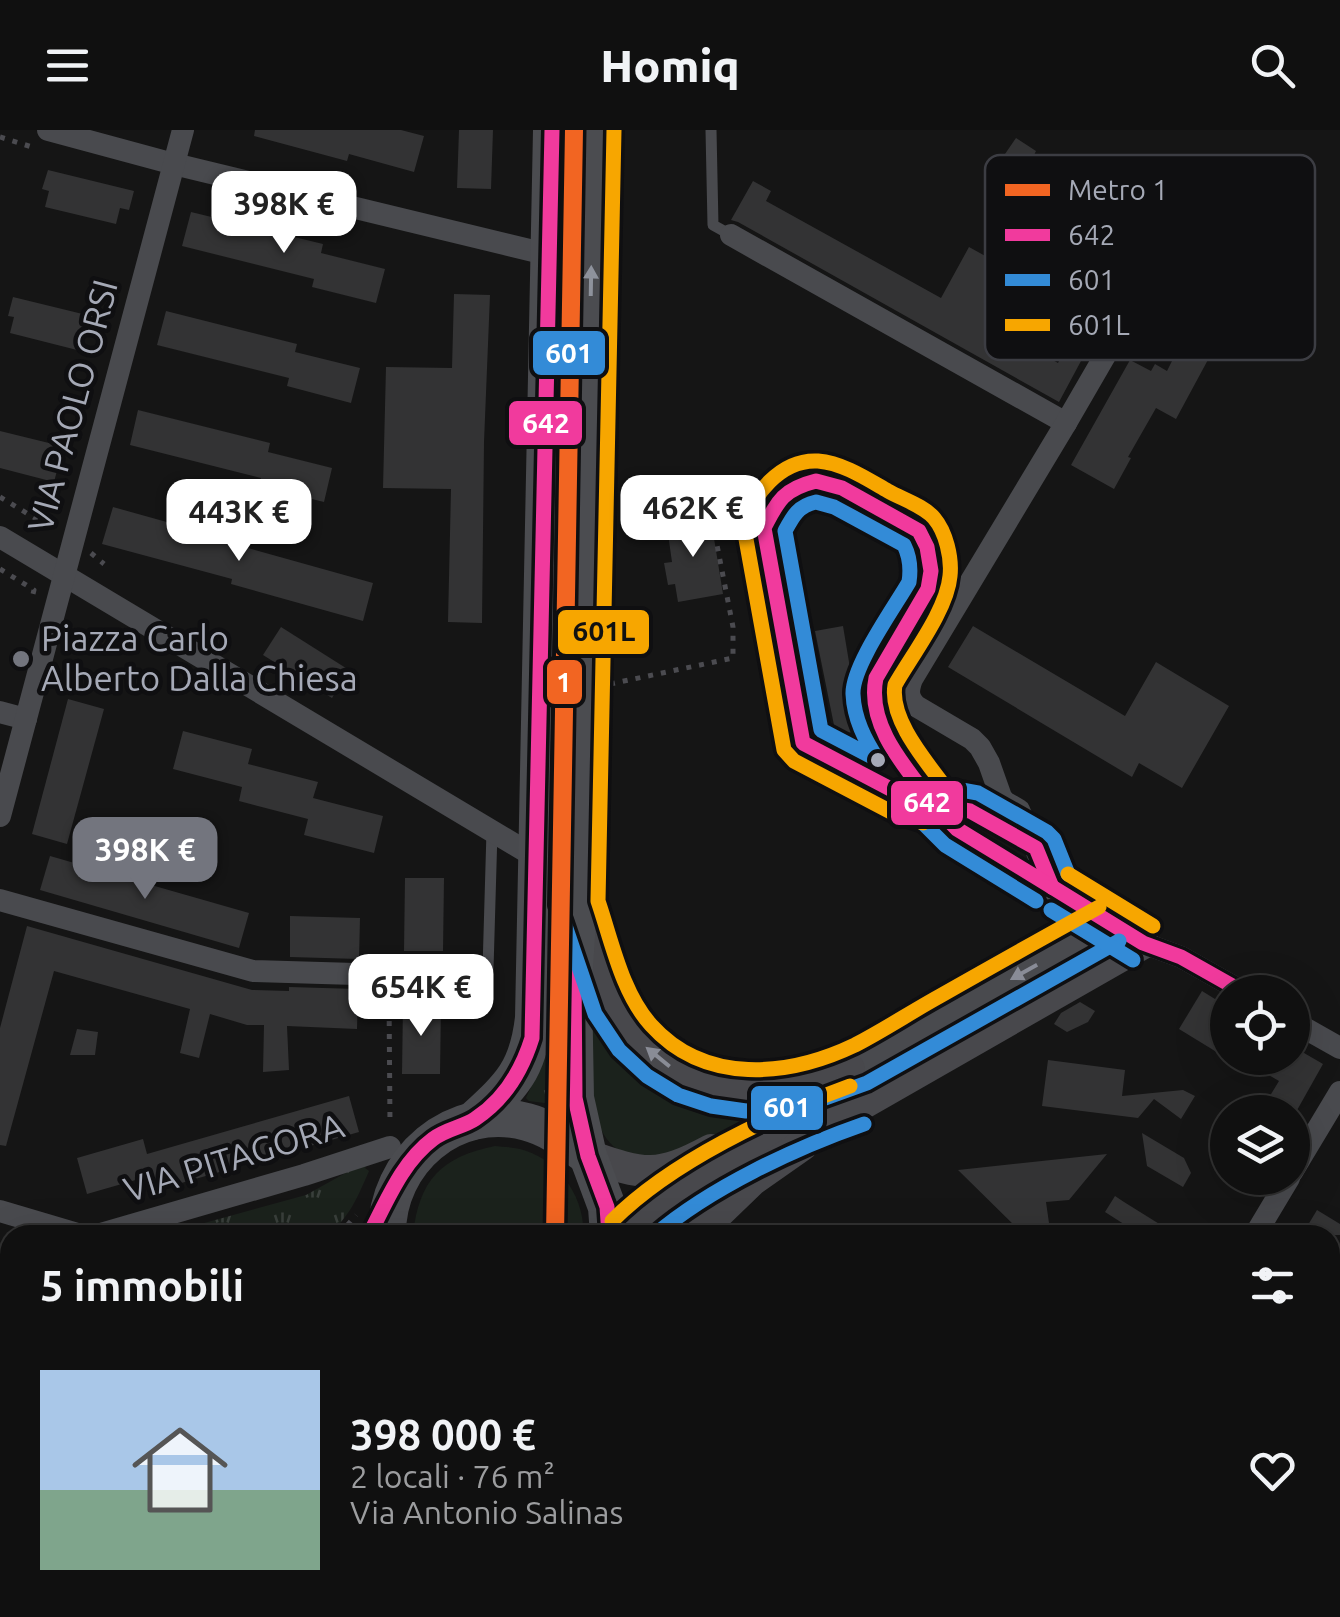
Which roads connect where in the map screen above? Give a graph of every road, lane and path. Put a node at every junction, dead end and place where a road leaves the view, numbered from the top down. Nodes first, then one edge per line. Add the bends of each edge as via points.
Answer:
1 (48, 130) edge
2 (183, 130) edge
3 (552, 130) edge
4 (594, 130) edge
5 (712, 130) edge
6 (174, 164) junction
7 (730, 235) joint
8 (550, 255) junction
9 (1102, 360) edge
10 (1066, 423) junction
11 (0, 537) edge
12 (718, 545) dead end
13 (0, 569) edge
14 (64, 576) junction
15 (29, 610) dead end
16 (582, 690) junction
17 (0, 712) edge
18 (26, 719) junction
19 (934, 805) junction
20 (0, 816) edge
21 (492, 831) junction
22 (1036, 848) junction
23 (538, 858) junction
24 (1053, 890) junction
25 (0, 900) edge
26 (578, 904) junction
27 (1109, 924) junction
28 (1143, 943) junction
29 (389, 975) joint
30 (1212, 975) edge
31 (446, 978) dead end
32 (1310, 1031) edge
33 (1340, 1048) edge
34 (849, 1070) junction
35 (1340, 1092) edge
36 (865, 1102) junction
37 (474, 1121) junction
38 (1310, 1143) edge
39 (390, 1147) joint
40 (588, 1156) junction
41 (1279, 1195) edge
42 (0, 1211) edge
43 (374, 1213) edge
44 (47, 1225) edge
45 (132, 1225) edge
46 (348, 1225) edge
47 (608, 1225) edge
48 (635, 1225) edge
49 (705, 1225) edge
50 (1261, 1225) edge

1 - 6 street
2 - 6 street, VIA PAOLO ORSI
3 - 8 main road
16 -> 4 main road
5 - 7 lane via 713,225
6 - 8 street
6 - 14 street, VIA PAOLO ORSI
7 - 10 street
8 - 23 main road
9 - 10 street
10 - 22 street via 908,690 916,706 980,747 1000,797 1019,810
11 - 14 street
12 - 16 path via 733,658
13 - 15 path via 34,590
14 - 18 street, VIA PAOLO ORSI
14 - 21 street
16 - 26 main road
17 - 18 street
18 - 20 street, VIA PAOLO ORSI
19 - 19 lane via 803,743 764,528 794,486 816,481 842,488 919,532 927,547 928,589 873,693 880,725
19 - 22 lane via 970,811
19 - 24 lane via 957,829
21 - 23 street
21 - 31 lane via 488,969
22 - 24 street
23 - 37 main road via 532,1038 516,1077
24 - 27 street
25 - 29 street via 253,971
34 -> 26 main road via 797,1086 740,1092 673,1070 613,1006
26 - 40 main road via 575,1098
27 - 28 street
27 -> 34 street
28 - 30 street
28 - 36 main road
29 - 39 path
32 - 33 street
34 - 40 main road via 662,1172
35 - 38 street
36 - 48 main road via 715,1170
36 - 49 main road via 752,1180
37 - 40 main road via 530,1123
37 - 43 main road via 423,1147
39 - 45 street, VIA PITAGORA
40 - 47 main road
41 - 50 street
42 - 44 street
43 - 46 path

